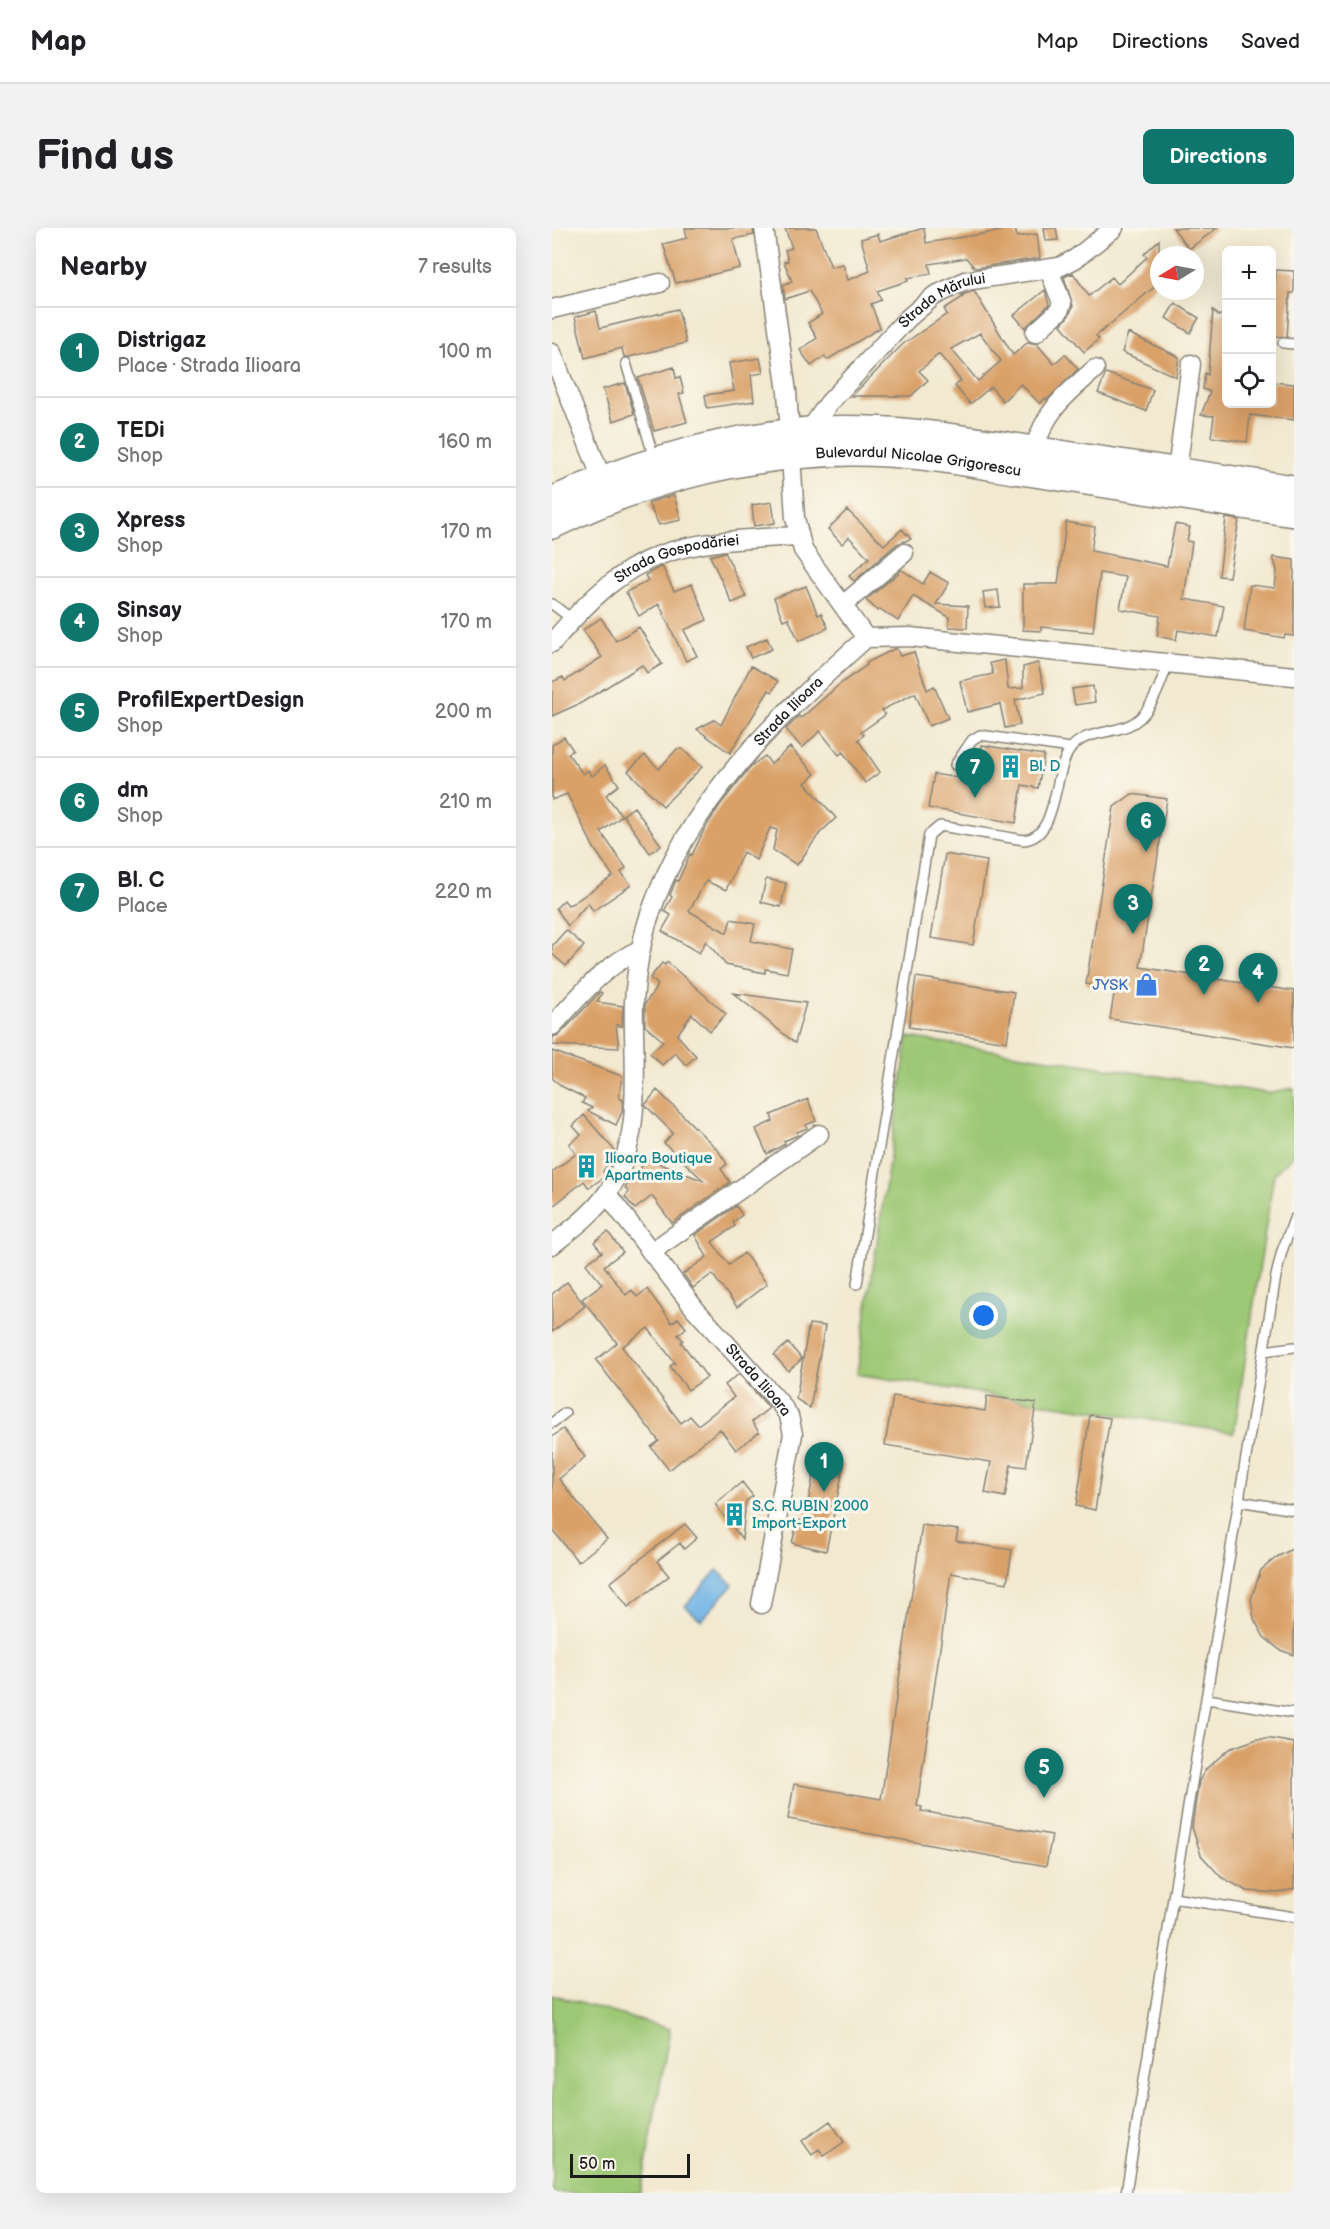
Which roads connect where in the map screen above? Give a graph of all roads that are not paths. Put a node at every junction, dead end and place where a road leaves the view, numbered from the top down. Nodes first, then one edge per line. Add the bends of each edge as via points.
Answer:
1 (764, 228) edge
2 (1114, 228) edge
3 (1049, 270) junction
4 (660, 283) dead end
5 (552, 309) edge
6 (1035, 333) dead end
7 (1283, 343) dead end
8 (1294, 344) edge
9 (552, 353) edge
10 (626, 363) dead end
11 (1191, 364) dead end
12 (1095, 369) dead end
13 (797, 440) junction
14 (1034, 450) junction
15 (655, 460) junction
16 (1177, 471) junction
17 (602, 479) junction
18 (1294, 489) edge
19 (552, 501) edge
20 (1294, 513) edge
21 (552, 525) edge
22 (798, 536) junction
23 (904, 552) dead end
24 (552, 604) edge
25 (843, 605) junction
26 (572, 619) junction
27 (866, 638) junction
28 (552, 643) edge
29 (1168, 663) junction
30 (1294, 676) edge
31 (1070, 748) junction
32 (955, 765) dead end
33 (640, 949) junction
34 (552, 1026) edge
35 (819, 1134) dead end
36 (607, 1194) junction
37 (1294, 1219) edge
38 (552, 1245) edge
39 (651, 1252) junction
40 (857, 1284) dead end
41 (1294, 1347) edge
42 (1264, 1351) junction
43 (565, 1413) dead end
44 (552, 1423) edge
45 (1239, 1502) junction
46 (1294, 1510) edge
47 (761, 1604) dead end
48 (1207, 1699) junction
49 (1294, 1713) edge
50 (1173, 1898) junction
51 (1294, 1917) edge
52 (1126, 2193) edge

1 - 13 street
2 - 3 street, Strada Mărului via 1075,259
3 - 6 street via 1062,303 1059,311
3 - 13 street, Strada Mărului via 965,281 934,296 883,344
4 - 5 street
7 - 8 lane
9 - 17 street
10 - 15 lane
11 - 16 street
12 - 14 street via 1053,408
13 - 14 main road, Bulevardul Nicolae Grigorescu via 882,431
13 - 15 main road, Bulevardul Nicolae Grigorescu via 740,440
13 - 20 main road, Bulevardul Nicolae Grigorescu via 851,452 939,459
13 - 21 main road, Bulevardul Nicolae Grigorescu via 611,498
13 - 22 street
14 - 16 main road, Bulevardul Nicolae Grigorescu
15 - 17 main road, Bulevardul Nicolae Grigorescu
16 - 18 main road, Bulevardul Nicolae Grigorescu
17 - 19 main road, Bulevardul Nicolae Grigorescu
22 - 25 street via 809,561
22 - 26 street, Strada Gospodăriei via 710,542 658,554 612,580
23 - 25 street
24 - 26 lane
25 - 27 street
26 - 28 street, Strada Gospodăriei
27 - 29 street via 910,637
27 - 33 street, Strada Ilioara via 778,718 702,809 677,851
29 - 30 street
29 - 31 lane via 1147,710 1136,722 1086,736
31 - 32 lane via 980,735
31 - 40 lane via 1046,825 1038,836 1024,840 940,826 926,842
33 - 34 street via 609,966
33 - 36 street, Strada Ilioara via 634,1003 633,1118 625,1157
35 - 39 street
36 - 38 street, Strada Ilioara via 591,1213
36 - 39 street, Strada Ilioara
37 - 42 lane via 1282,1251
39 - 47 street, Strada Ilioara via 792,1422 793,1434
41 - 42 lane
42 - 45 lane
43 - 44 lane
45 - 46 lane
45 - 48 lane
48 - 49 lane
48 - 50 lane
50 - 51 lane
50 - 52 lane

